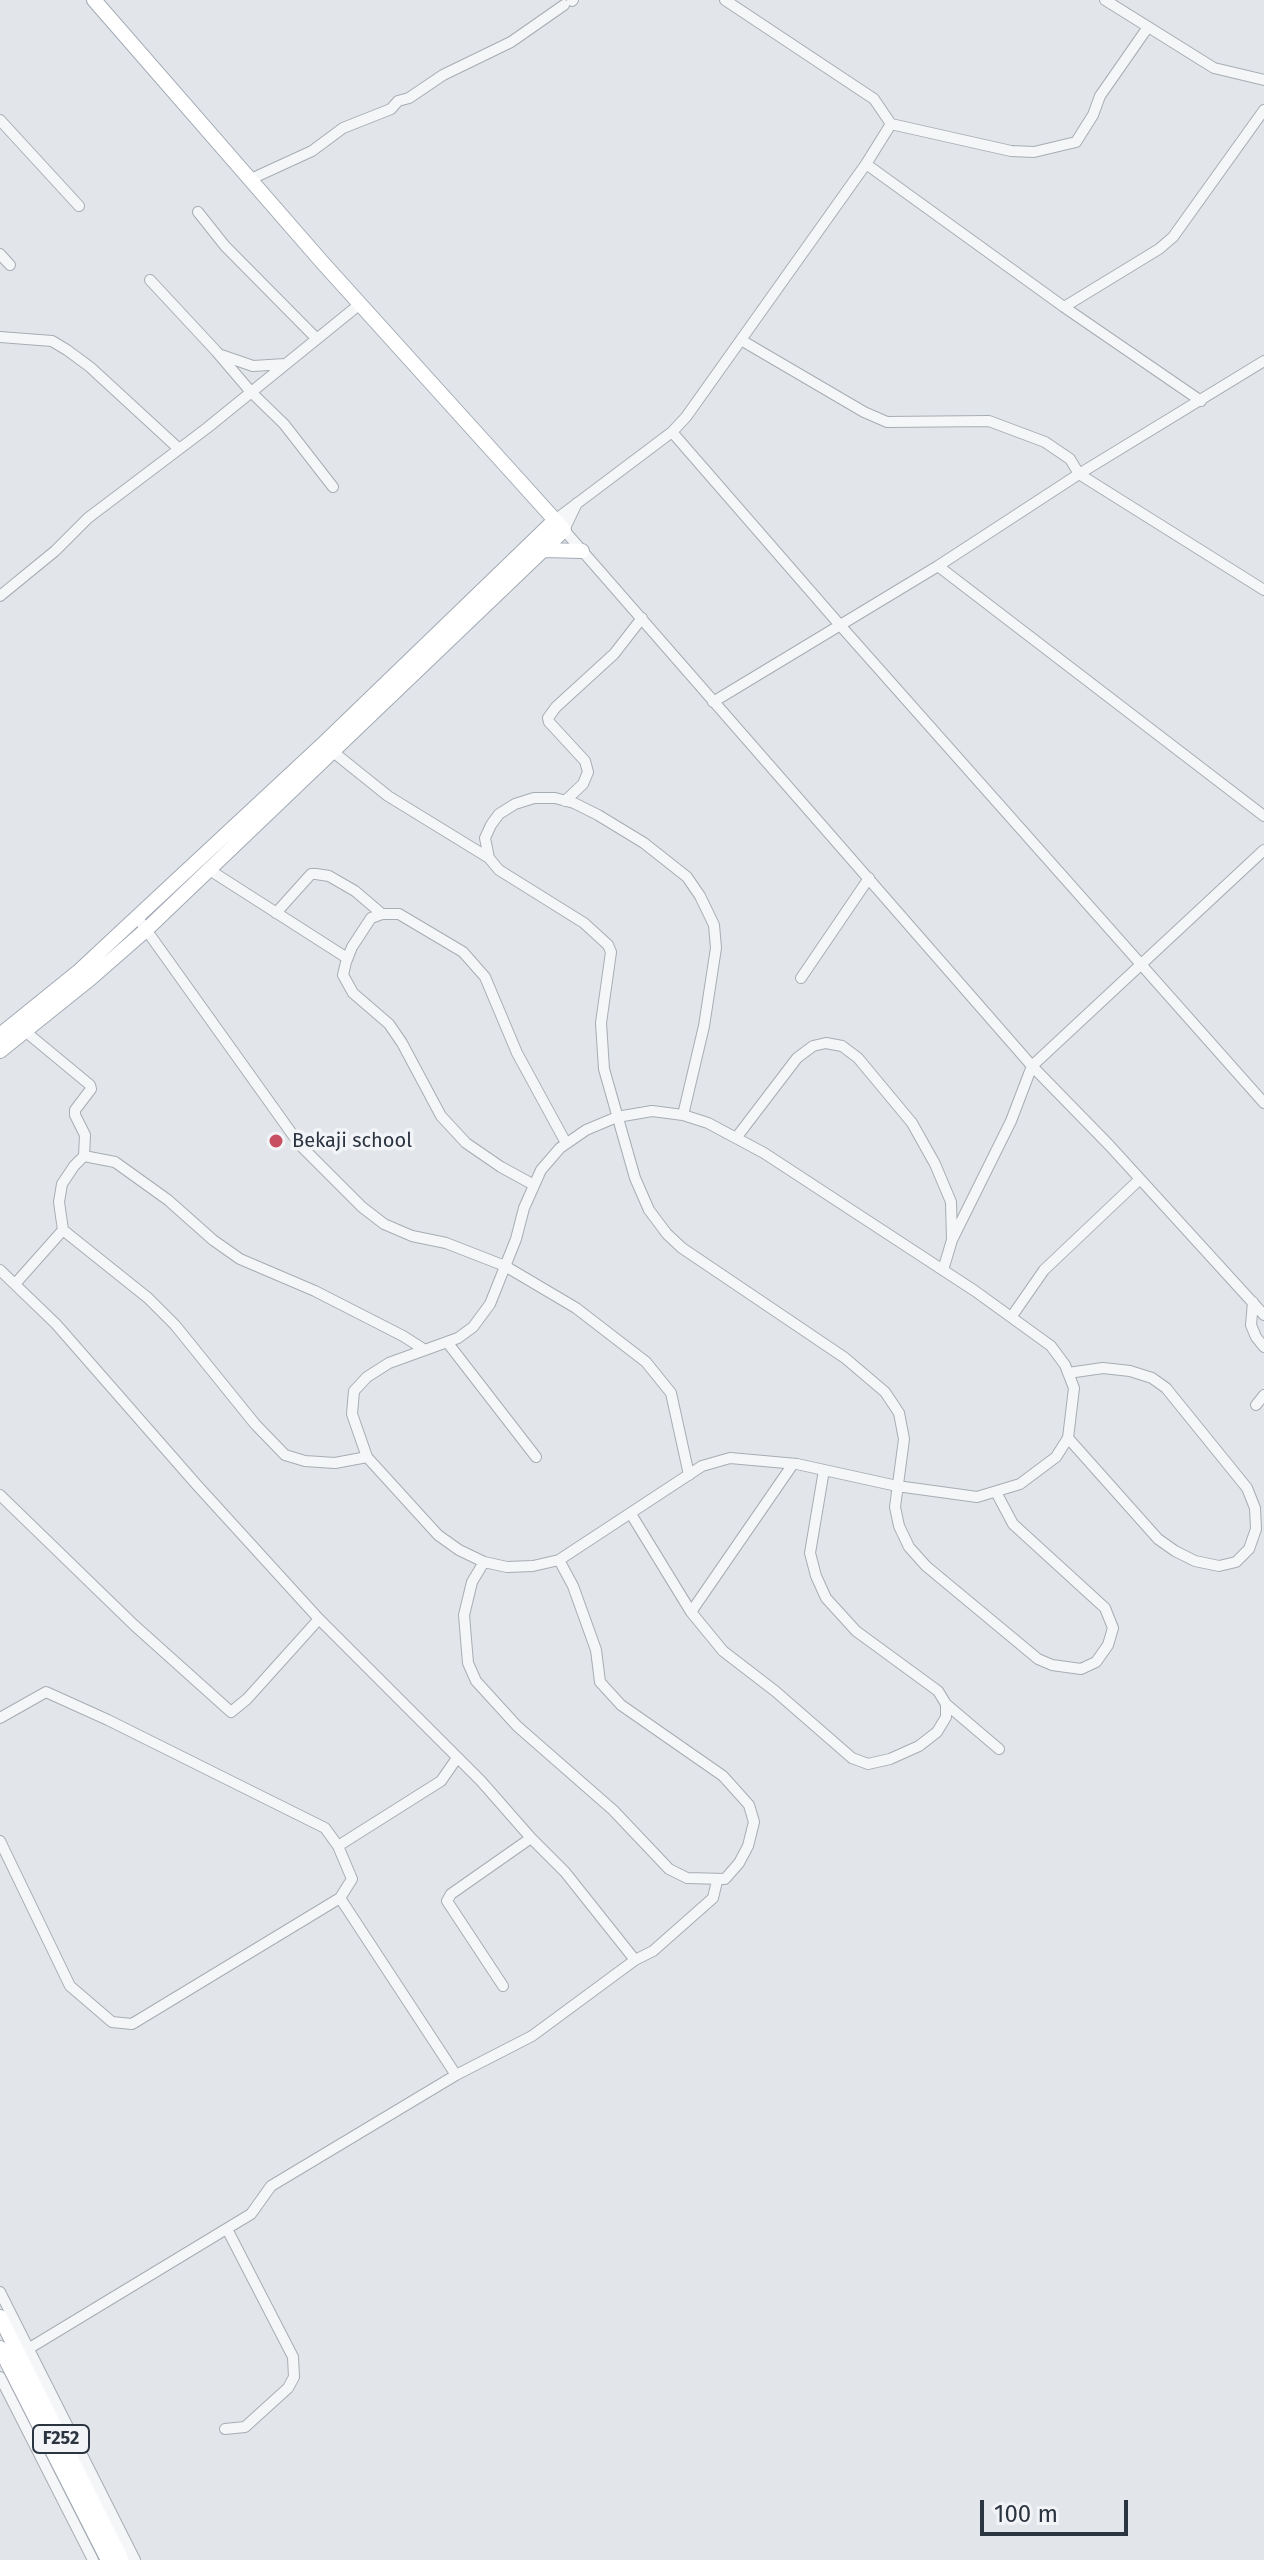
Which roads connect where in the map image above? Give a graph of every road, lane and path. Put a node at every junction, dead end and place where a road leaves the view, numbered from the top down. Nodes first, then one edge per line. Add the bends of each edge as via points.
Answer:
1 (94, 0) edge
2 (725, 0) edge
3 (1105, 0) edge
4 (570, 2) edge
5 (1148, 27) junction
6 (1264, 80) edge
7 (1264, 110) edge
8 (0, 120) edge
9 (891, 124) junction
10 (866, 164) junction
11 (251, 179) junction
12 (79, 206) dead end
13 (198, 212) dead end
14 (0, 254) edge
15 (10, 265) dead end
16 (150, 280) dead end
17 (360, 304) junction
18 (1064, 307) junction
19 (0, 337) edge
20 (317, 339) junction
21 (741, 340) junction
22 (220, 355) junction
23 (1264, 361) edge
24 (285, 364) junction
25 (251, 392) junction
26 (1201, 401) junction
27 (672, 432) junction
28 (178, 448) junction
29 (1079, 474) junction
30 (333, 487) dead end
31 (540, 503) junction
32 (560, 525) junction
33 (539, 545) junction
34 (582, 551) junction
35 (938, 566) junction
36 (1264, 590) edge
37 (0, 596) edge
38 (642, 618) junction
39 (839, 624) junction
40 (380, 697) junction
41 (713, 702) junction
42 (332, 751) junction
43 (565, 801) junction
44 (1264, 816) edge
45 (1264, 850) edge
46 (489, 858) junction
47 (208, 869) junction
48 (869, 878) junction
49 (276, 913) junction
50 (382, 914) junction
51 (142, 923) junction
52 (347, 958) junction
53 (1140, 965) junction
54 (801, 978) dead end
55 (26, 1032) junction
56 (0, 1035) edge
57 (0, 1051) edge
58 (1032, 1066) junction
59 (1264, 1103) edge
60 (683, 1115) junction
61 (617, 1117) junction
62 (736, 1138) junction
63 (566, 1143) junction
64 (84, 1156) junction
65 (1140, 1179) junction
66 (534, 1185) junction
67 (63, 1230) junction
68 (952, 1240) junction
69 (505, 1266) junction
70 (0, 1270) edge
71 (943, 1270) junction
72 (15, 1284) junction
73 (1260, 1309) edge
74 (1012, 1316) junction
75 (447, 1342) junction
76 (1264, 1347) edge
77 (425, 1350) junction
78 (1068, 1373) junction
79 (1264, 1395) edge
80 (1256, 1405) dead end
81 (1068, 1438) junction
82 (367, 1457) junction
83 (536, 1457) dead end
84 (793, 1464) junction
85 (824, 1470) junction
86 (689, 1475) junction
87 (897, 1486) junction
88 (996, 1492) junction
89 (0, 1495) edge
90 (631, 1514) junction
91 (559, 1560) junction
92 (484, 1562) junction
93 (691, 1612) junction
94 (319, 1619) junction
95 (946, 1704) junction
96 (0, 1718) edge
97 (999, 1749) dead end
98 (457, 1758) junction
99 (531, 1838) junction
100 (0, 1841) edge
101 (338, 1846) junction
102 (717, 1881) junction
103 (340, 1898) junction
104 (635, 1960) junction
105 (503, 1986) dead end
106 (456, 2075) junction
107 (227, 2229) junction
108 (0, 2292) edge
109 (0, 2317) edge
110 (0, 2348) edge
111 (28, 2349) junction
112 (0, 2377) edge
113 (225, 2429) dead end
114 (93, 2560) edge
115 (108, 2560) edge
116 (122, 2560) edge
117 (135, 2560) edge

1 - 11 main road
2 - 9 street via 874,99
3 - 5 street
4 - 11 street via 511,42 443,75 391,109 343,128 312,151
5 - 6 street via 1214,68
5 - 9 street via 1100,96 1076,142 1034,152 1011,151
7 - 18 street via 1173,237
8 - 12 street
9 - 10 street
10 - 18 street
10 - 21 street
11 - 17 main road
13 - 20 street
14 - 15 street
16 - 22 street
17 - 20 street
17 - 31 main road
18 - 26 street
19 - 28 street via 52,341 67,350
20 - 24 street
21 - 27 street
21 - 29 street via 887,422 989,421 1045,442 1070,459
22 - 24 street via 253,366
22 - 25 street
23 - 26 street
24 - 25 street
25 - 28 street
25 - 30 street via 284,424
26 - 29 street
27 - 32 street via 577,503
27 - 39 street
28 - 37 street
29 - 35 street
29 - 36 street
31 - 32 main road
31 - 33 main road
32 - 33 main road
32 - 34 street
33 - 34 main road
33 - 40 main road
34 - 38 street
35 - 39 street
35 - 44 street
38 - 41 street
38 - 43 street via 614,654 548,718 585,761 588,772
39 - 41 street
39 - 53 street
40 - 42 main road
40 - 51 main road
41 - 48 street
42 - 46 street via 388,796
42 - 47 main road
43 - 46 street via 534,798 499,814 485,838
43 - 60 street via 644,843 687,877 714,925 712,979
45 - 53 street
46 - 61 street via 608,945 611,962 601,1043
47 - 49 street
47 - 51 main road
48 - 54 street
48 - 58 street
49 - 50 street via 316,874 355,891
49 - 52 street
50 - 52 street via 371,918
50 - 63 street via 399,914 426,929 463,952 485,977 517,1053
51 - 55 main road
51 - 56 main road
51 - 69 street via 300,1145 337,1184 384,1224
52 - 66 street via 343,975 353,993 389,1024 441,1116 466,1143
53 - 58 street
53 - 59 street
55 - 57 main road
55 - 64 street via 90,1085 89,1095 75,1110 85,1135
58 - 65 street
58 - 68 street
60 - 61 street via 652,1111
60 - 62 street
61 - 63 street
61 - 87 street via 635,1178 667,1234 845,1358 885,1392 903,1425
62 - 68 street via 797,1058 813,1046 842,1046 912,1123 951,1202
62 - 71 street
63 - 66 street
64 - 67 street via 62,1184
64 - 77 street via 115,1162 240,1259 315,1291
65 - 73 street
65 - 74 street via 1044,1270
66 - 69 street
67 - 72 street
67 - 82 street via 175,1325 285,1455 335,1463
68 - 71 street
69 - 75 street via 490,1304 473,1327
69 - 86 street via 576,1308 663,1380 671,1393
70 - 72 street
71 - 74 street
72 - 94 street
73 - 76 street via 1251,1325
74 - 78 street via 1051,1346
75 - 77 street
75 - 83 street
77 - 82 street via 389,1363 354,1391 352,1414
78 - 81 street via 1074,1388
78 - 81 street via 1130,1371 1166,1388 1247,1488 1256,1529 1249,1549 1236,1562 1219,1566 1175,1551 1158,1539
79 - 80 street
81 - 88 street via 1042,1470
82 - 92 street via 438,1535
84 - 85 street
84 - 86 street via 730,1458
84 - 93 street
85 - 87 street
85 - 95 street via 810,1553 826,1598 856,1631 938,1691
86 - 90 street
87 - 88 street via 977,1497
87 - 88 street via 899,1526 926,1566 1038,1659 1081,1669 1096,1662 1113,1628 1105,1608 1013,1524
89 - 94 street via 231,1712
90 - 91 street
90 - 93 street
91 - 92 street via 507,1567
91 - 102 street via 596,1650 600,1682 621,1705 723,1776 749,1805 754,1822 748,1846 729,1876
92 - 102 street via 472,1582 464,1615 468,1663 476,1681 669,1869 687,1878
93 - 95 street via 723,1651 852,1758 868,1764 919,1746 937,1732
94 - 98 street
95 - 97 street
96 - 101 street via 46,1692 299,1814 325,1828
98 - 99 street
98 - 101 street via 441,1781
99 - 104 street
99 - 105 street via 447,1901
100 - 103 street via 70,1986 112,2022 132,2024
101 - 103 street via 352,1879
102 - 104 street via 713,1898 696,1915
103 - 106 street
104 - 106 street via 532,2036
106 - 107 street via 271,2186 251,2214
107 - 111 street
107 - 113 street via 293,2357 294,2377 245,2427
108 - 111 street
109 - 116 main road, F252
110 - 115 main road, F252
111 - 117 street
112 - 114 street

